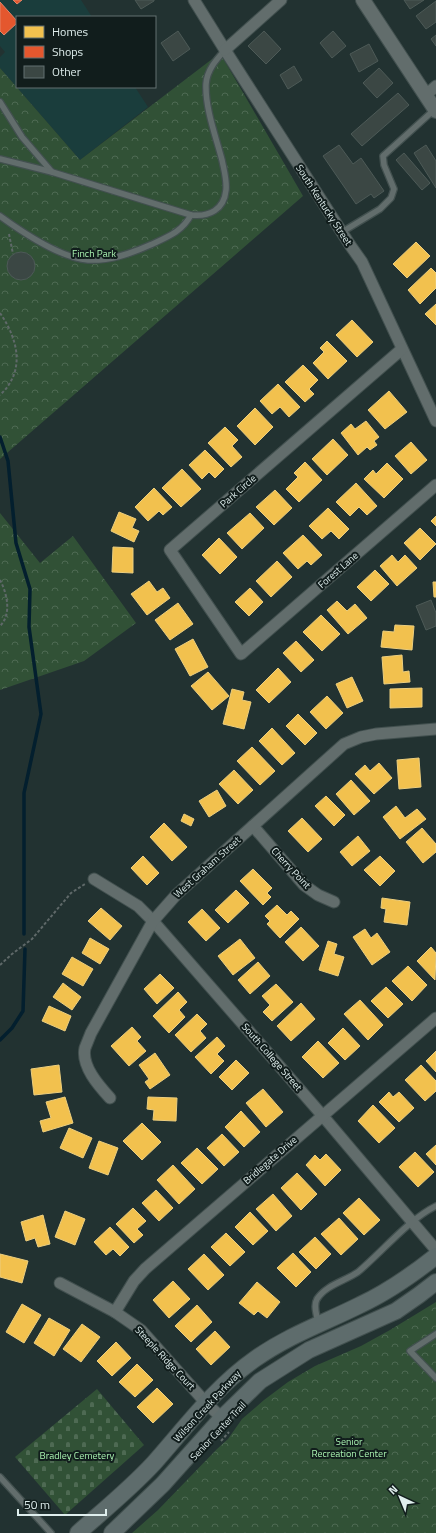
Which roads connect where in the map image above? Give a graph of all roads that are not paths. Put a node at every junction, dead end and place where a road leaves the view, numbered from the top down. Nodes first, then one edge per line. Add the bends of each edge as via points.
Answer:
1 (194, 0) edge
2 (281, 0) edge
3 (363, 0) edge
4 (224, 50) junction
5 (431, 90) edge
6 (0, 102) edge
7 (436, 110) edge
8 (0, 159) edge
9 (52, 172) junction
10 (191, 215) junction
11 (0, 216) edge
12 (342, 232) junction
13 (402, 349) junction
14 (436, 421) edge
15 (436, 486) edge
16 (241, 654) joint
17 (436, 729) edge
18 (253, 826) junction
19 (94, 879) road end
20 (334, 902) dead end
21 (153, 921) junction
22 (436, 1018) edge
23 (110, 1098) dead end
24 (322, 1115) junction
25 (436, 1206) edge
26 (412, 1223) junction
27 (436, 1250) edge
28 (436, 1256) edge
29 (436, 1282) edge
30 (60, 1283) dead end
31 (115, 1312) junction
32 (318, 1323) junction
33 (436, 1334) edge
34 (436, 1378) edge
35 (206, 1403) junction
36 (226, 1424) junction
37 (0, 1477) edge
38 (51, 1533) edge
39 (78, 1533) edge
40 (112, 1533) edge

1 - 4 street, South Kentucky Street
2 - 4 street
3 - 5 street
4 - 10 lane via 209,70 206,84 208,104 225,173 225,196 223,203 215,212 203,216
4 - 12 street, South Kentucky Street
5 - 7 street
6 - 9 lane via 19,133
7 - 12 lane via 383,156 394,189 391,198 380,209
8 - 9 lane
9 - 10 lane
10 - 11 lane via 180,230 167,237 126,255 95,260 80,259 64,253
12 - 13 street, South Kentucky Street via 362,262
13 - 14 street, South Kentucky Street
13 - 16 street, Park Circle via 170,550
15 - 16 street, Forest Lane
17 - 18 street, West Graham Street via 376,734 344,744
18 - 20 street, Cherry Point via 304,884 318,895
18 - 21 street, West Graham Street via 176,895
19 - 21 street, South College Street via 138,906
21 - 23 street, West Graham Street via 91,1033 85,1049 87,1064 94,1080
21 - 24 street, South College Street
22 - 24 street, Bridlegate Drive
24 - 26 street, South College Street
24 - 31 street, Bridlegate Drive via 145,1269 134,1281
25 - 26 lane
26 - 27 street, South College Street
26 - 32 lane via 358,1272 322,1293 315,1302
28 - 32 main road, Wilson Creek Parkway via 389,1290
29 - 36 main road, Wilson Creek Parkway via 396,1311 323,1343 275,1371 247,1393
30 - 31 street, Steeple Ridge Court
31 - 35 street, Steeple Ridge Court via 141,1330
32 - 35 main road, Wilson Creek Parkway via 255,1358
33 - 34 lane via 410,1351
35 - 36 street, Steeple Ridge Court
35 - 39 main road, Wilson Creek Parkway via 152,1465
36 - 40 main road, Wilson Creek Parkway
37 - 38 lane

